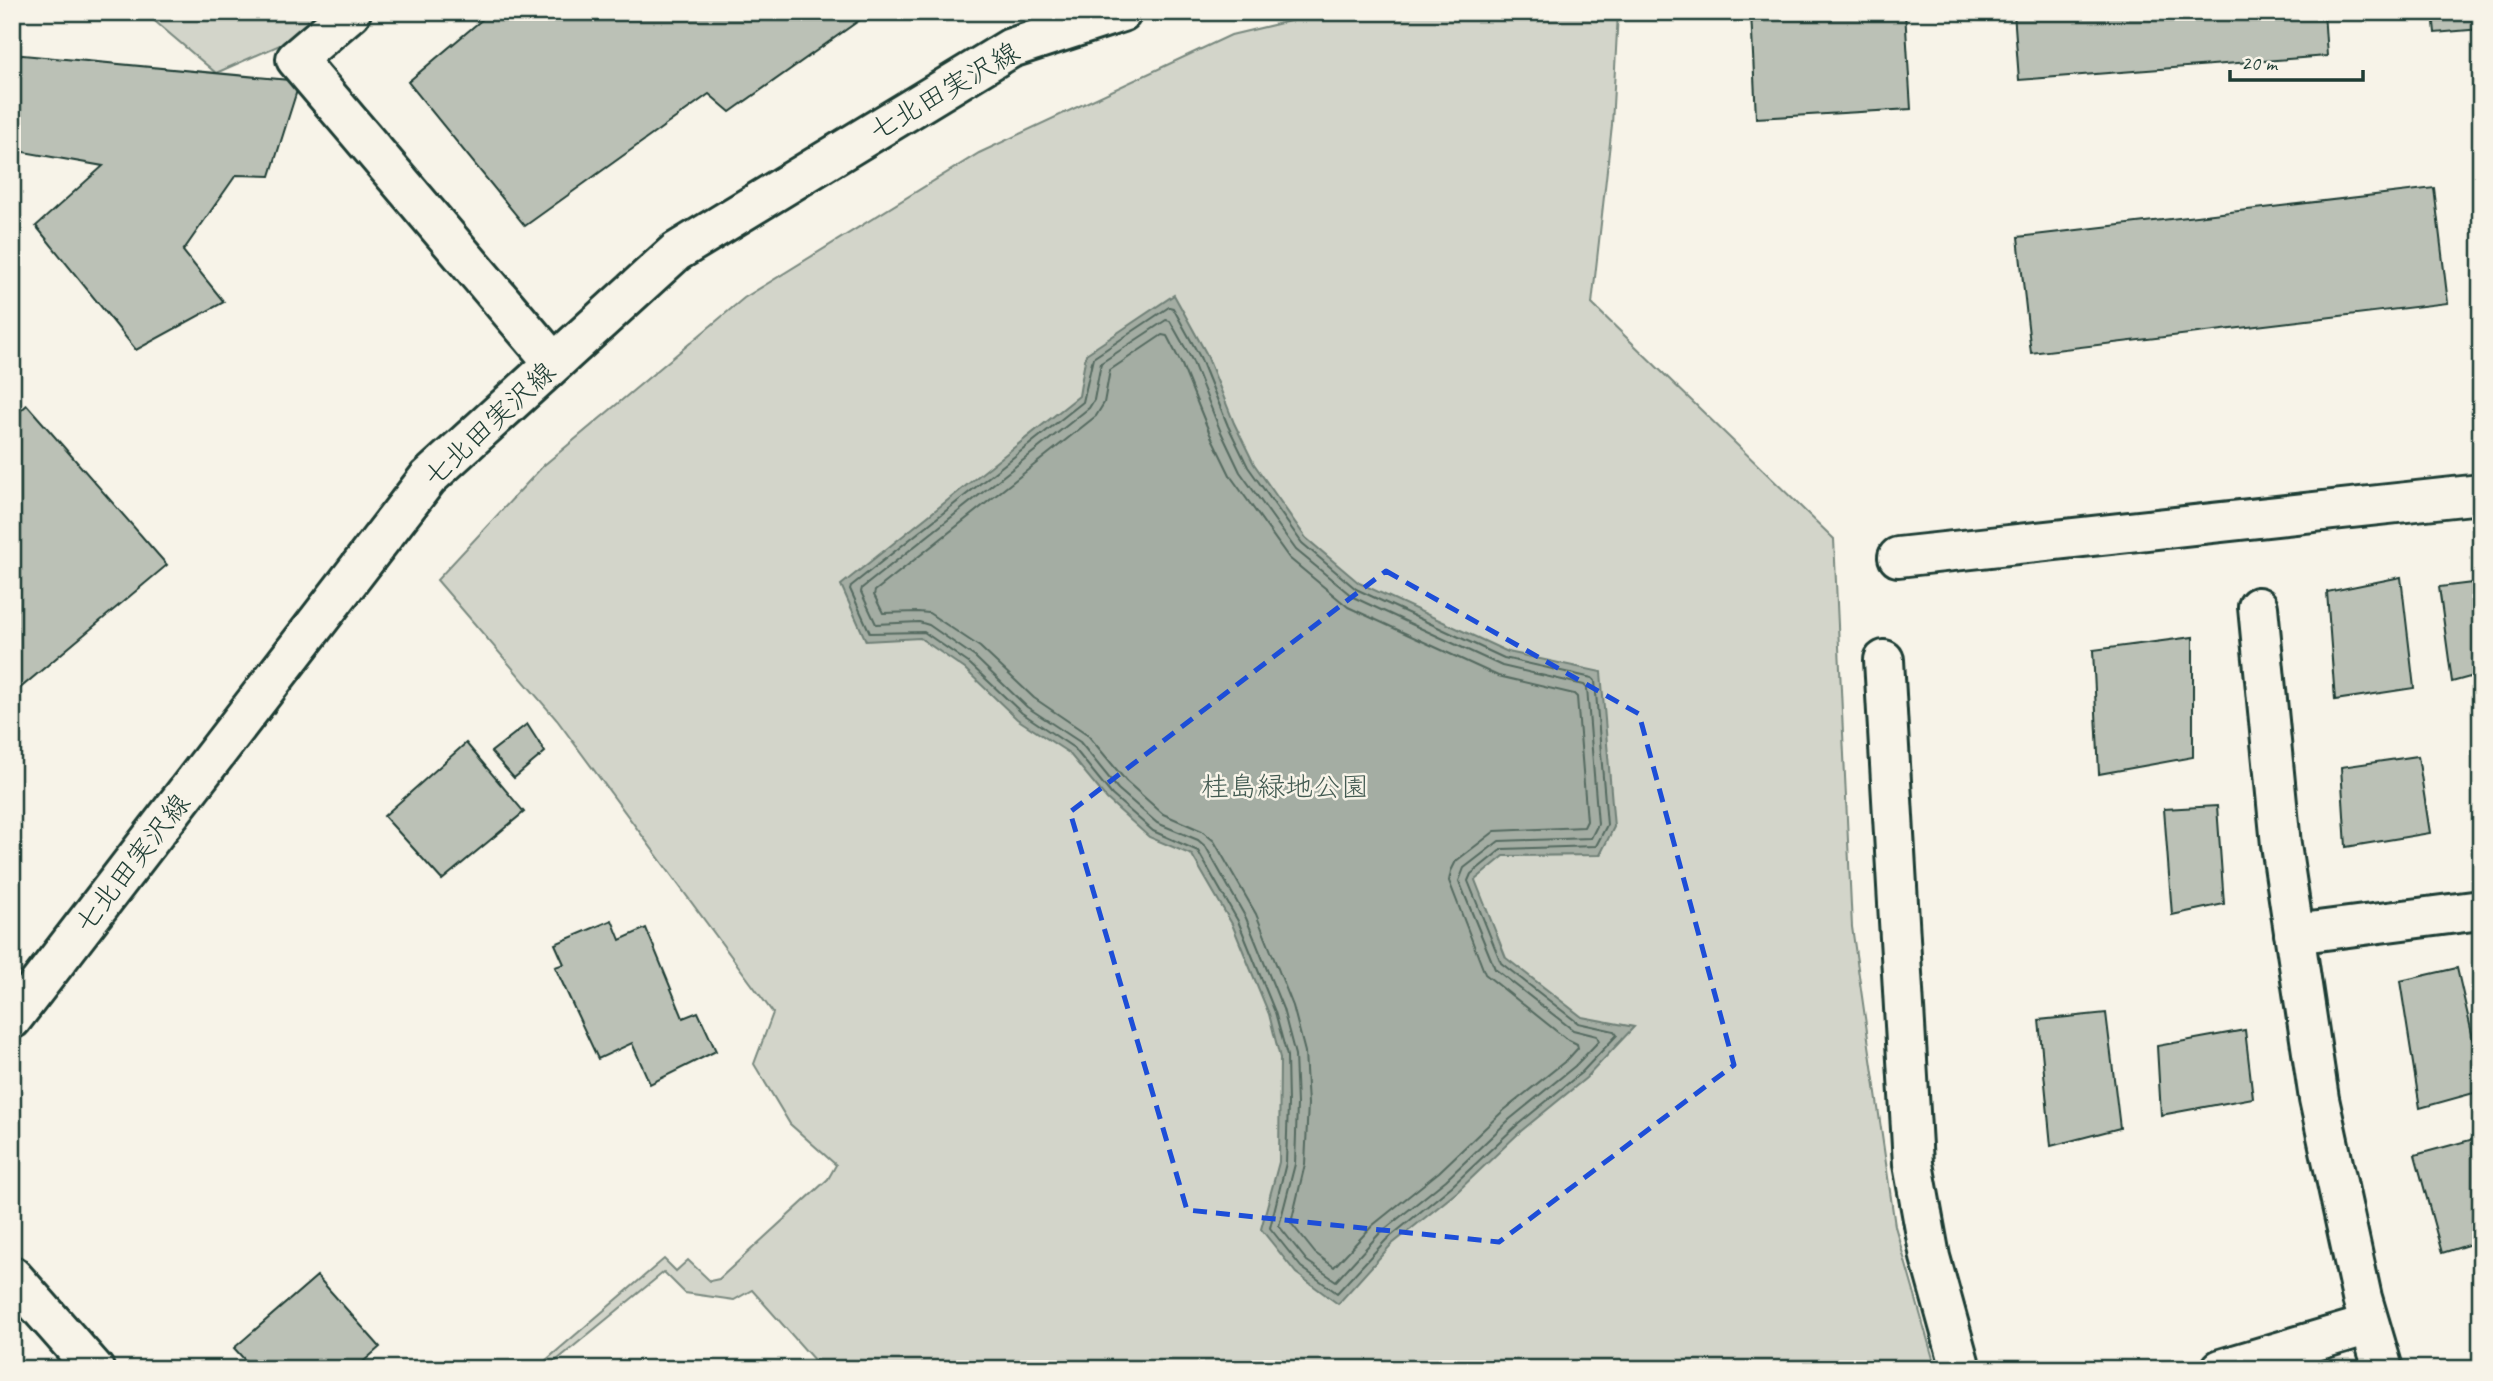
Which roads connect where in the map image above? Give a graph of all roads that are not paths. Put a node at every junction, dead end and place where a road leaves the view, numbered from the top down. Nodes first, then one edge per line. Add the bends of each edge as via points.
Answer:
1 (351, 12) edge
2 (1122, 12) edge
3 (554, 363) junction
4 (2481, 494) edge
5 (1898, 557) dead end
6 (2258, 607) dead end
7 (1884, 660) dead end
8 (2481, 910) edge
9 (2294, 933) junction
10 (12, 1019) edge
11 (12, 1276) edge
12 (2369, 1325) junction
13 (94, 1369) edge
14 (1961, 1369) edge
15 (2221, 1369) edge
16 (2383, 1369) edge

1 - 3 street via 296,59
2 - 3 street, 七北田実沢線 via 1011,48 687,245
3 - 10 street, 七北田実沢線 via 428,478
4 - 5 street
6 - 9 street
7 - 14 street via 1913,1164 1930,1257
8 - 9 street
9 - 12 street via 2319,1099
11 - 13 street
12 - 15 street
12 - 16 street

